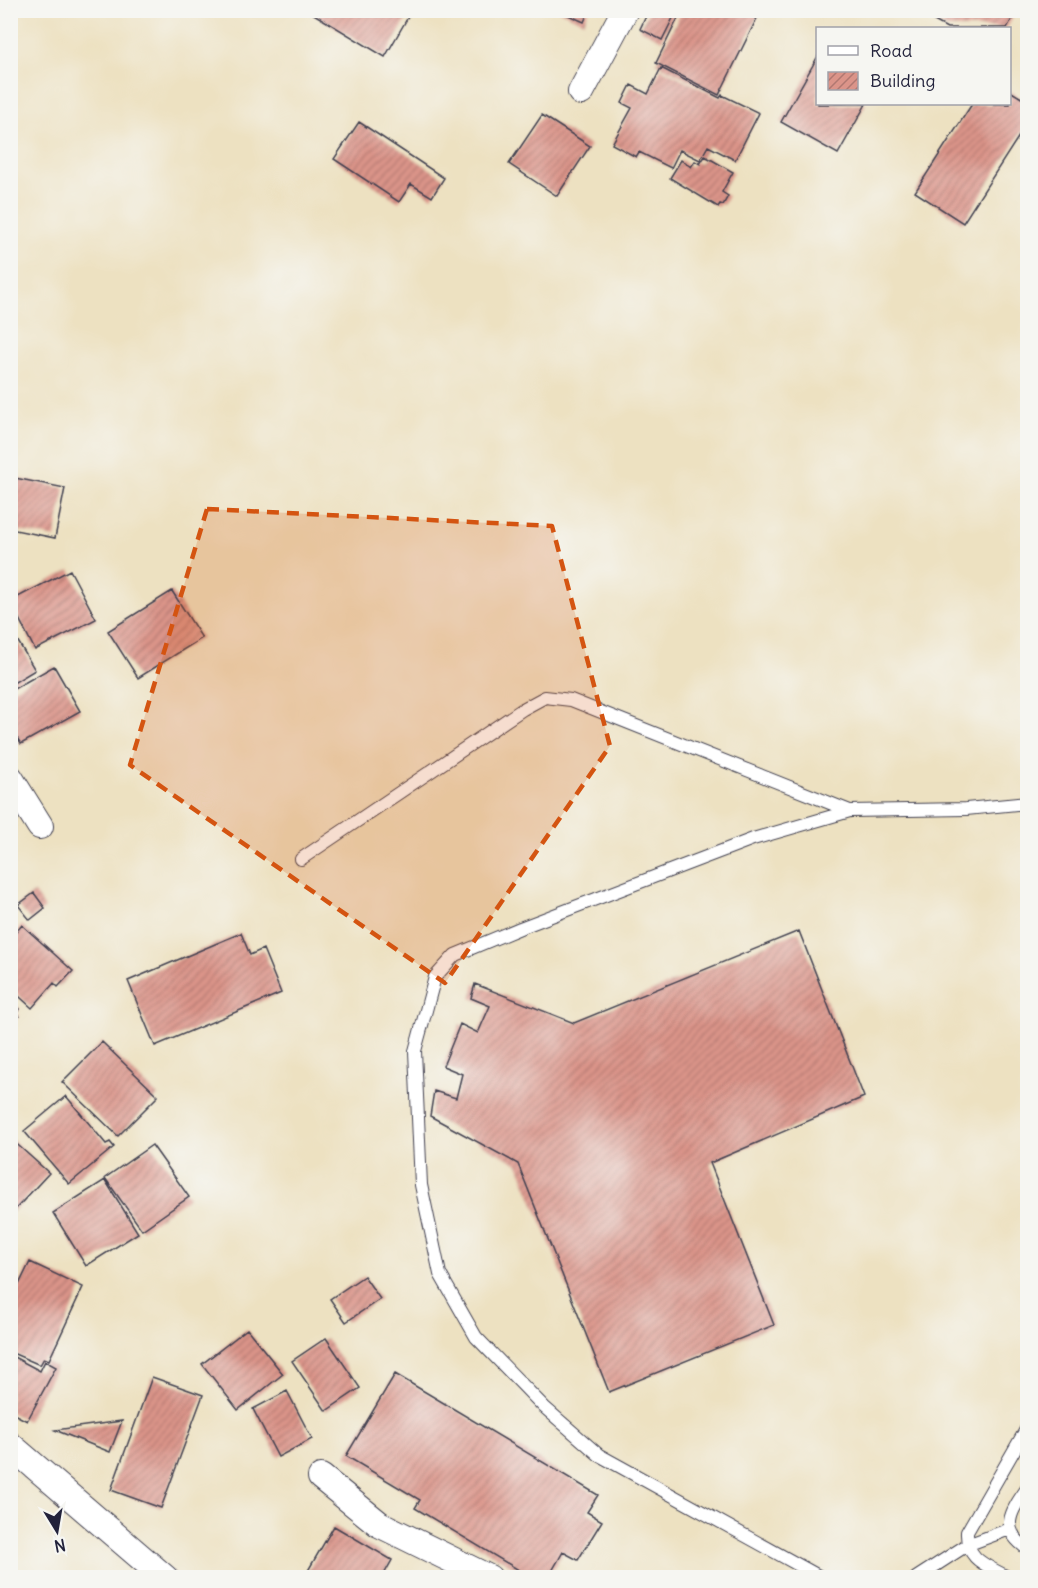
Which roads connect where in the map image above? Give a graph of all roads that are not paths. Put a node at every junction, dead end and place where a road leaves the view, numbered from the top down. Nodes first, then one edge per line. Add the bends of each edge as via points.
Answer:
1 (626, 10) edge
2 (581, 92) dead end
3 (10, 778) edge
4 (1028, 803) edge
5 (850, 811) junction
6 (40, 826) dead end
7 (301, 859) dead end
8 (1028, 1426) edge
9 (10, 1445) edge
10 (321, 1477) dead end
11 (1028, 1487) edge
12 (1010, 1529) junction
13 (967, 1545) junction
14 (1028, 1549) edge
15 (165, 1578) edge
16 (489, 1578) edge
17 (822, 1578) edge
18 (916, 1578) edge
19 (1009, 1578) edge

1 - 2 street
3 - 6 street
4 - 5 lane via 966,809
5 - 7 lane via 571,700 545,697
5 - 17 lane via 753,839 455,955 435,977 415,1051 421,1185 440,1274 476,1337 543,1407 599,1455
8 - 13 lane via 967,1532
9 - 15 street
10 - 16 street via 379,1524
11 - 12 lane via 1011,1512
12 - 13 lane
12 - 14 lane via 1018,1543
13 - 18 lane
13 - 19 lane via 974,1557

